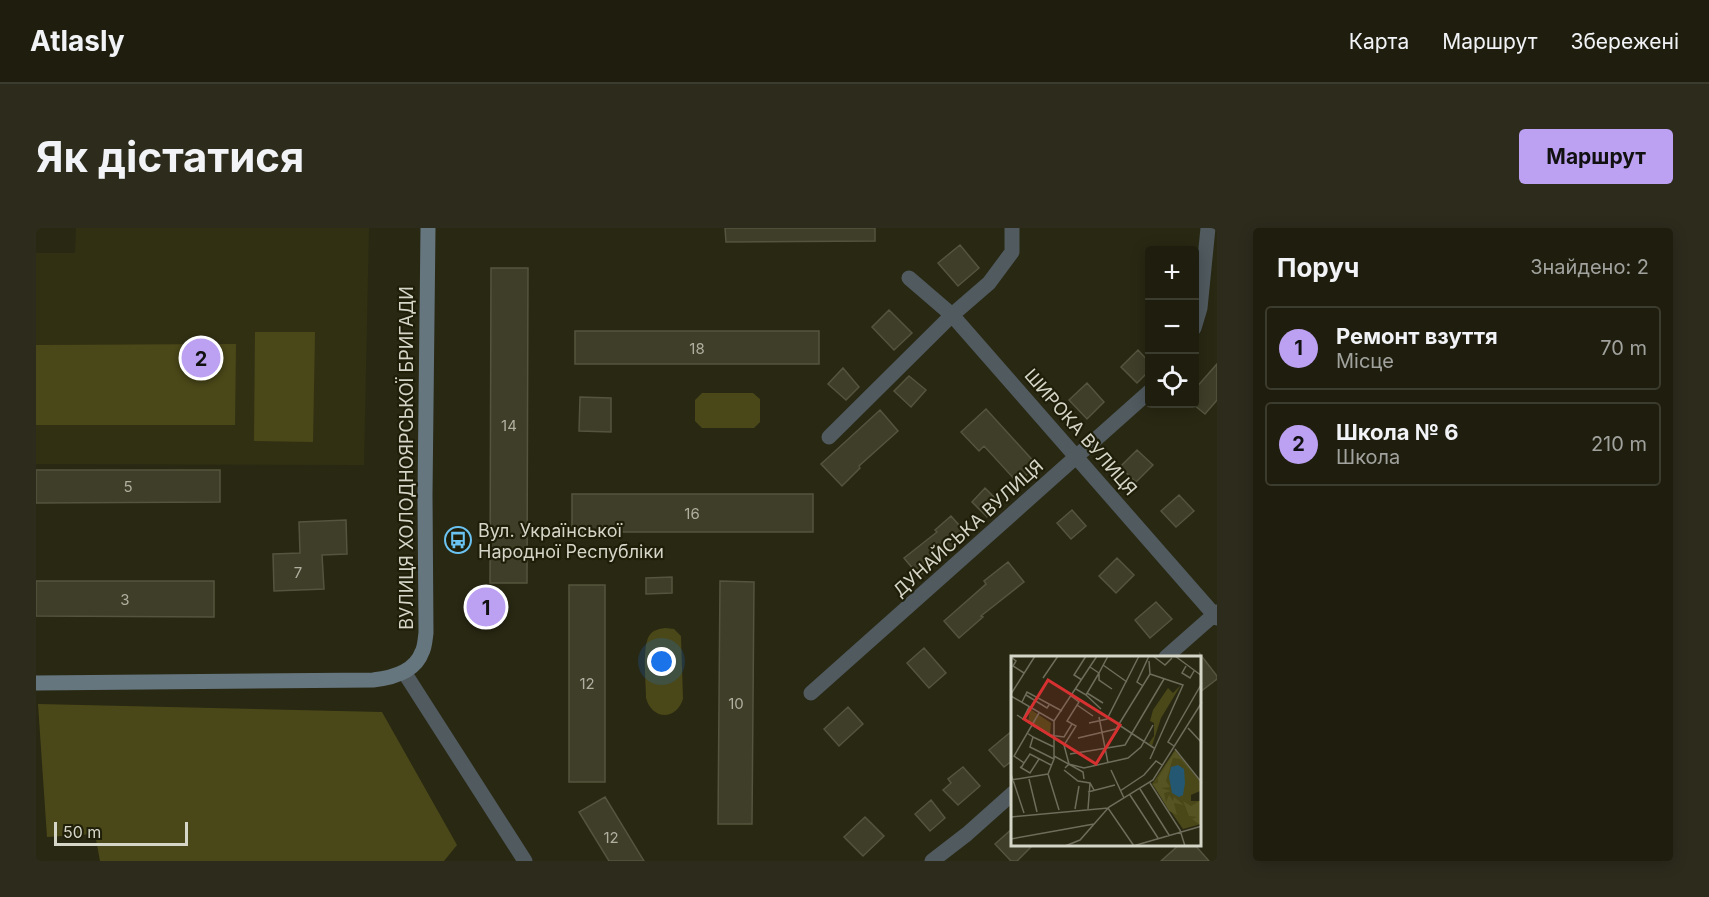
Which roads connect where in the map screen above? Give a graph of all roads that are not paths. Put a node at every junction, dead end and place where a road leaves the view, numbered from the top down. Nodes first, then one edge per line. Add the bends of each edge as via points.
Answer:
1 (428, 228) edge
2 (1012, 228) edge
3 (1208, 228) edge
4 (909, 278) dead end
5 (1199, 311) edge
6 (952, 315) junction
7 (1145, 395) edge
8 (829, 436) dead end
9 (1077, 457) junction
10 (1216, 615) edge
11 (1167, 656) edge
12 (404, 672) junction
13 (36, 683) edge
14 (811, 693) dead end
15 (1011, 796) edge
16 (525, 861) edge
17 (932, 861) edge

1 - 12 street, ВУЛИЦЯ ХОЛОДНОЯРСЬКОЇ БРИГАДИ via 426,633 423,652
2 - 6 street via 1012,252 989,283
3 - 5 street
4 - 6 street, ШИРОКА ВУЛИЦЯ
6 - 8 street
6 - 9 street, ШИРОКА ВУЛИЦЯ
7 - 9 street, ДУНАЙСЬКА ВУЛИЦЯ
9 - 10 street, ШИРОКА ВУЛИЦЯ
9 - 14 street, ДУНАЙСЬКА ВУЛИЦЯ
10 - 11 street
12 - 13 street via 373,680
12 - 16 street
15 - 17 street

